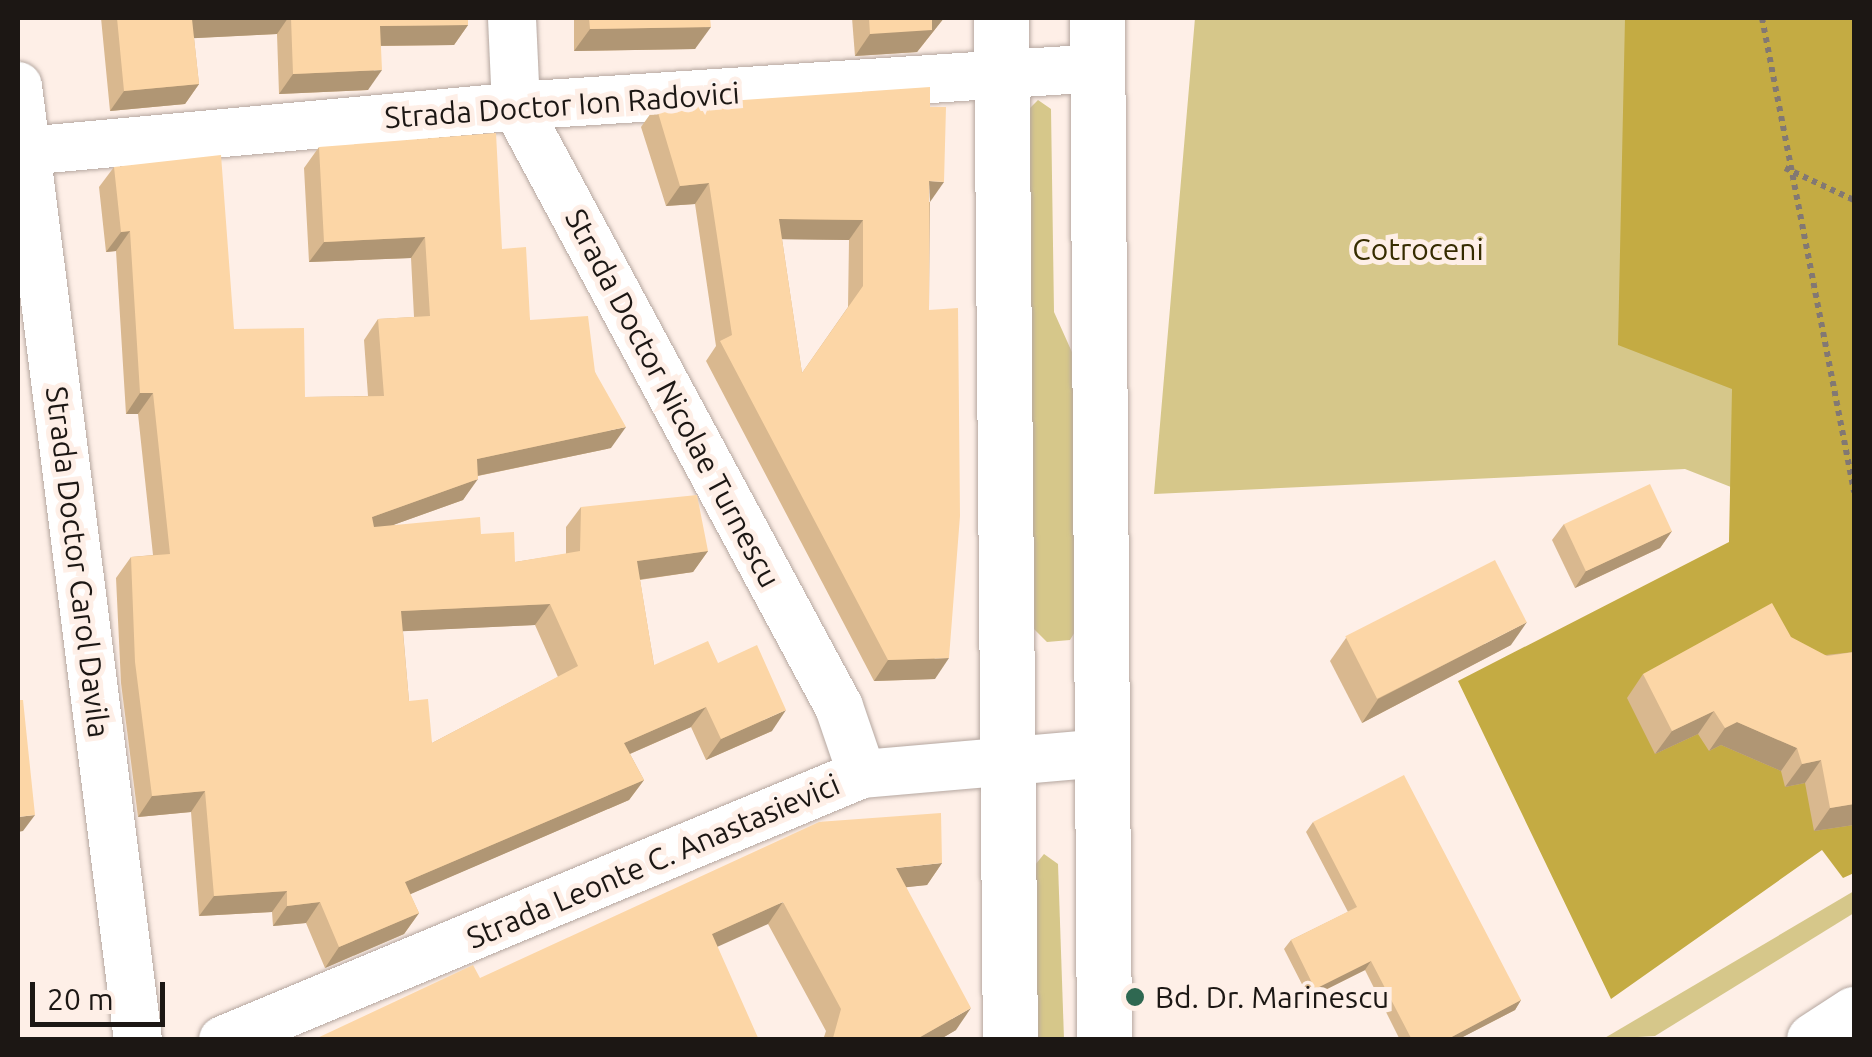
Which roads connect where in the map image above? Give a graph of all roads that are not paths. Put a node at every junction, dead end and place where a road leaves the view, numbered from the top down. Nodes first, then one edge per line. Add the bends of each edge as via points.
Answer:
1 (512, 18) edge
2 (1001, 18) edge
3 (1098, 42) edge
4 (1002, 72) junction
5 (18, 86) edge
6 (516, 106) junction
7 (26, 151) junction
8 (1100, 753) junction
9 (1008, 756) junction
10 (862, 774) junction
11 (1854, 1014) edge
12 (126, 1036) edge
13 (223, 1040) edge
14 (1010, 1040) edge
15 (1104, 1040) edge
16 (1814, 1040) edge

1 - 6 street, Strada Doctor Nicolae Turnescu
2 - 4 main road
3 - 4 street, Strada Doctor Ion Radovici
3 - 8 main road
4 - 6 street, Strada Doctor Ion Radovici
4 - 9 main road
5 - 7 street, Strada Doctor Carol Davila
6 - 7 street, Strada Doctor Ion Radovici
6 - 10 street, Strada Doctor Nicolae Turnescu via 839,707
7 - 12 street, Strada Doctor Carol Davila
8 - 9 street, Strada Leonte C. Anastasievici
8 - 15 main road
9 - 10 street, Strada Leonte C. Anastasievici
9 - 14 main road
10 - 13 street, Strada Leonte C. Anastasievici
11 - 16 main road

